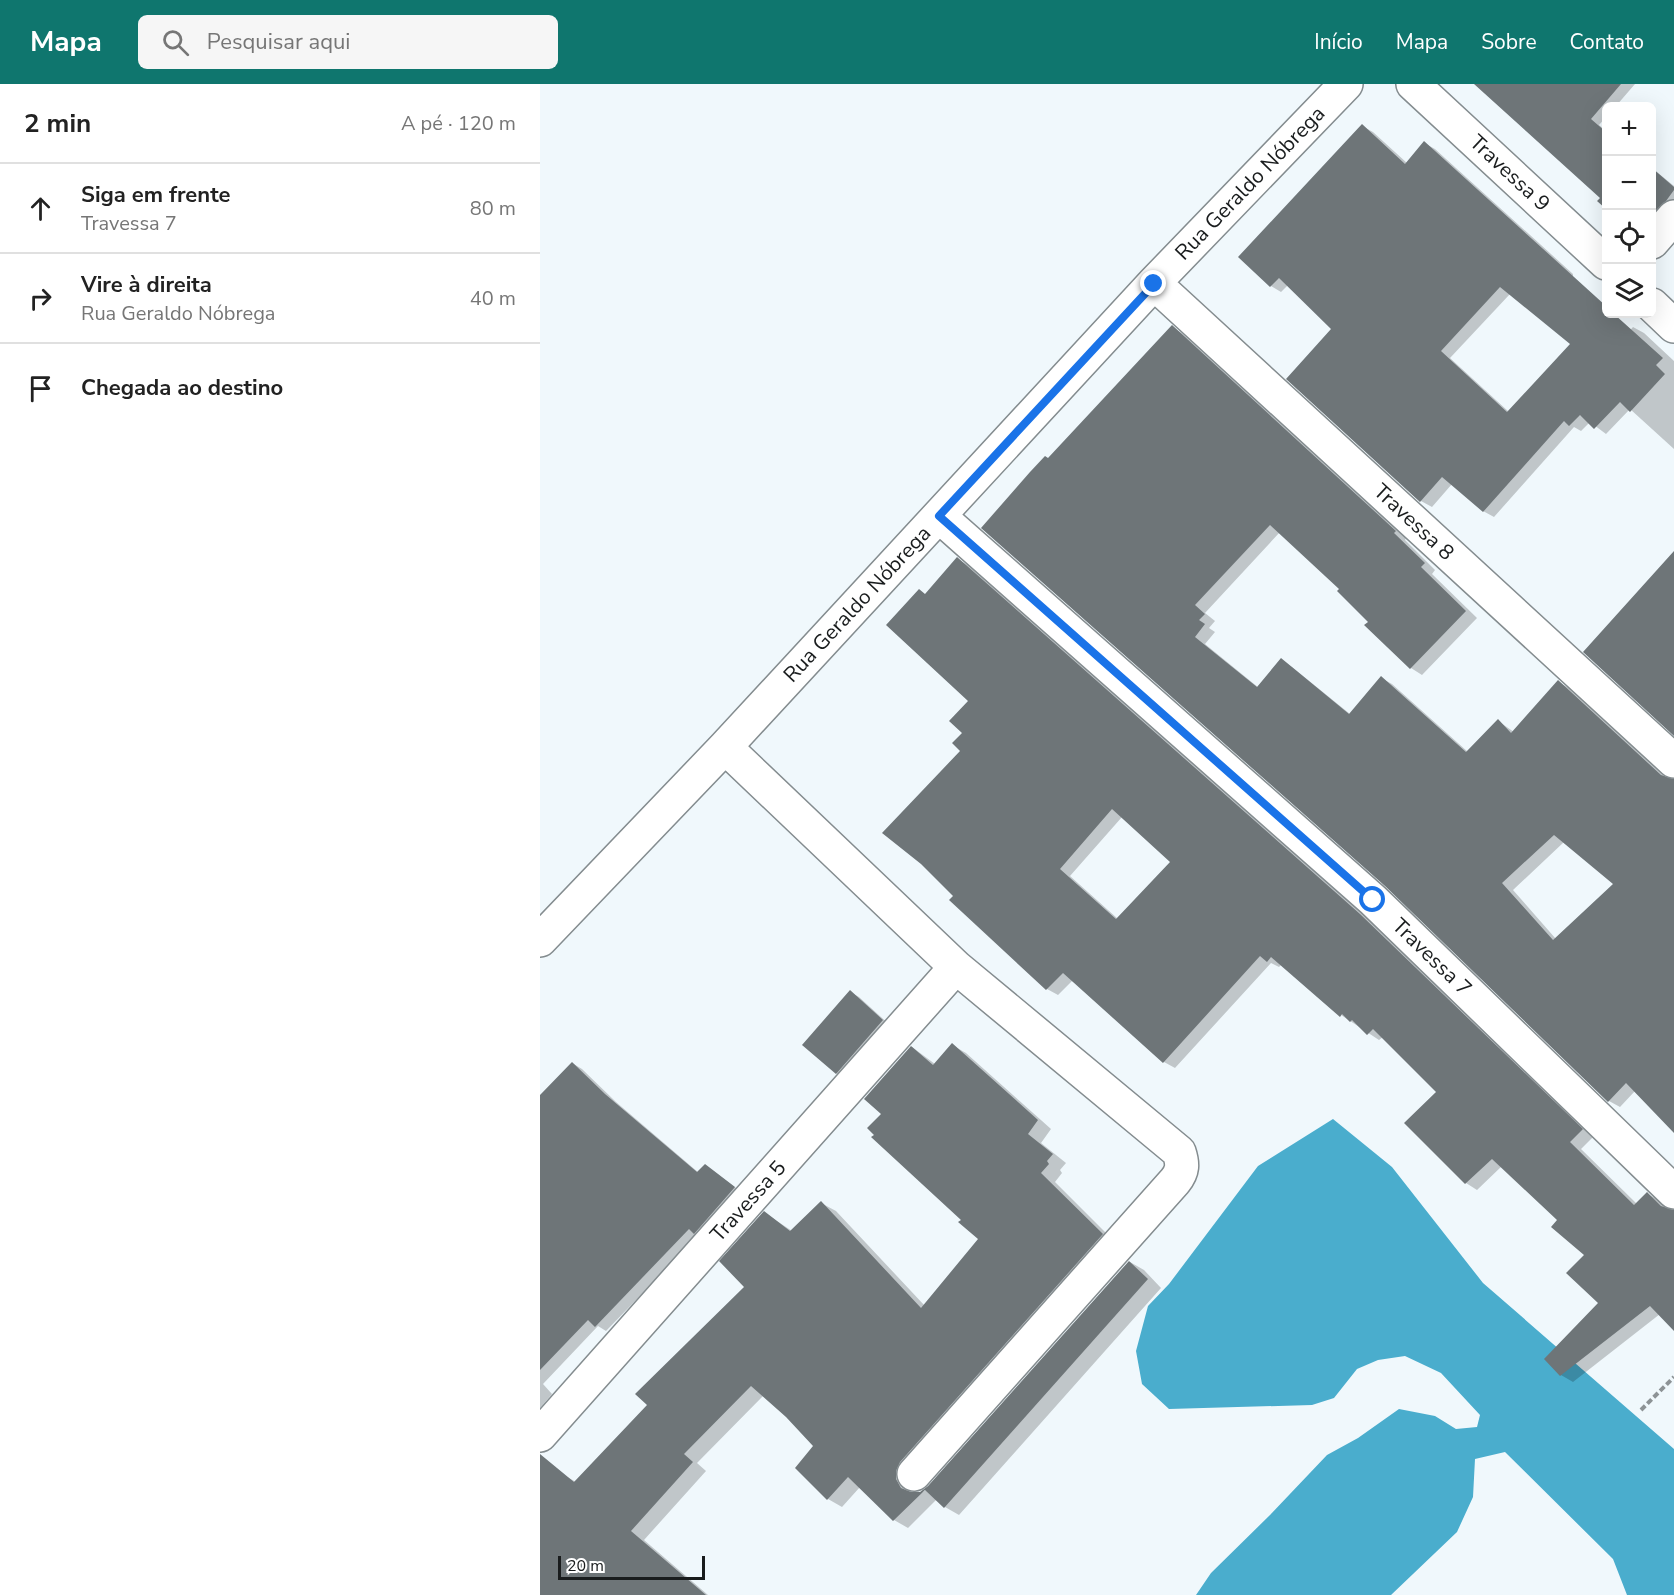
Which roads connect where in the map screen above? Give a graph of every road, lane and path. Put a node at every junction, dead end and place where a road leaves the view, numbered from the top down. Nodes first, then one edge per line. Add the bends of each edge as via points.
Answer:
1 (1346, 84) edge
2 (1413, 84) edge
3 (1674, 217) edge
4 (1656, 237) edge
5 (1602, 259) edge
6 (1154, 284) junction
7 (1656, 309) edge
8 (1674, 326) edge
9 (939, 516) junction
10 (725, 747) junction
11 (1674, 761) edge
12 (540, 940) edge
13 (956, 967) junction
14 (1674, 1192) edge
15 (1674, 1377) edge
16 (1641, 1410) dead end
17 (540, 1435) edge
18 (914, 1474) dead end

1 - 6 street, Rua Geraldo Nóbrega
2 - 5 street, Travessa 9
3 - 4 street
6 - 9 street, Rua Geraldo Nóbrega
6 - 11 street, Travessa 8
7 - 8 street
9 - 10 street, Rua Geraldo Nóbrega
9 - 14 street, Travessa 7 via 1373,900
10 - 12 street, Rua Geraldo Nóbrega
10 - 13 street
13 - 17 street, Travessa 5
13 - 18 street via 1179,1152 1182,1173
15 - 16 path

